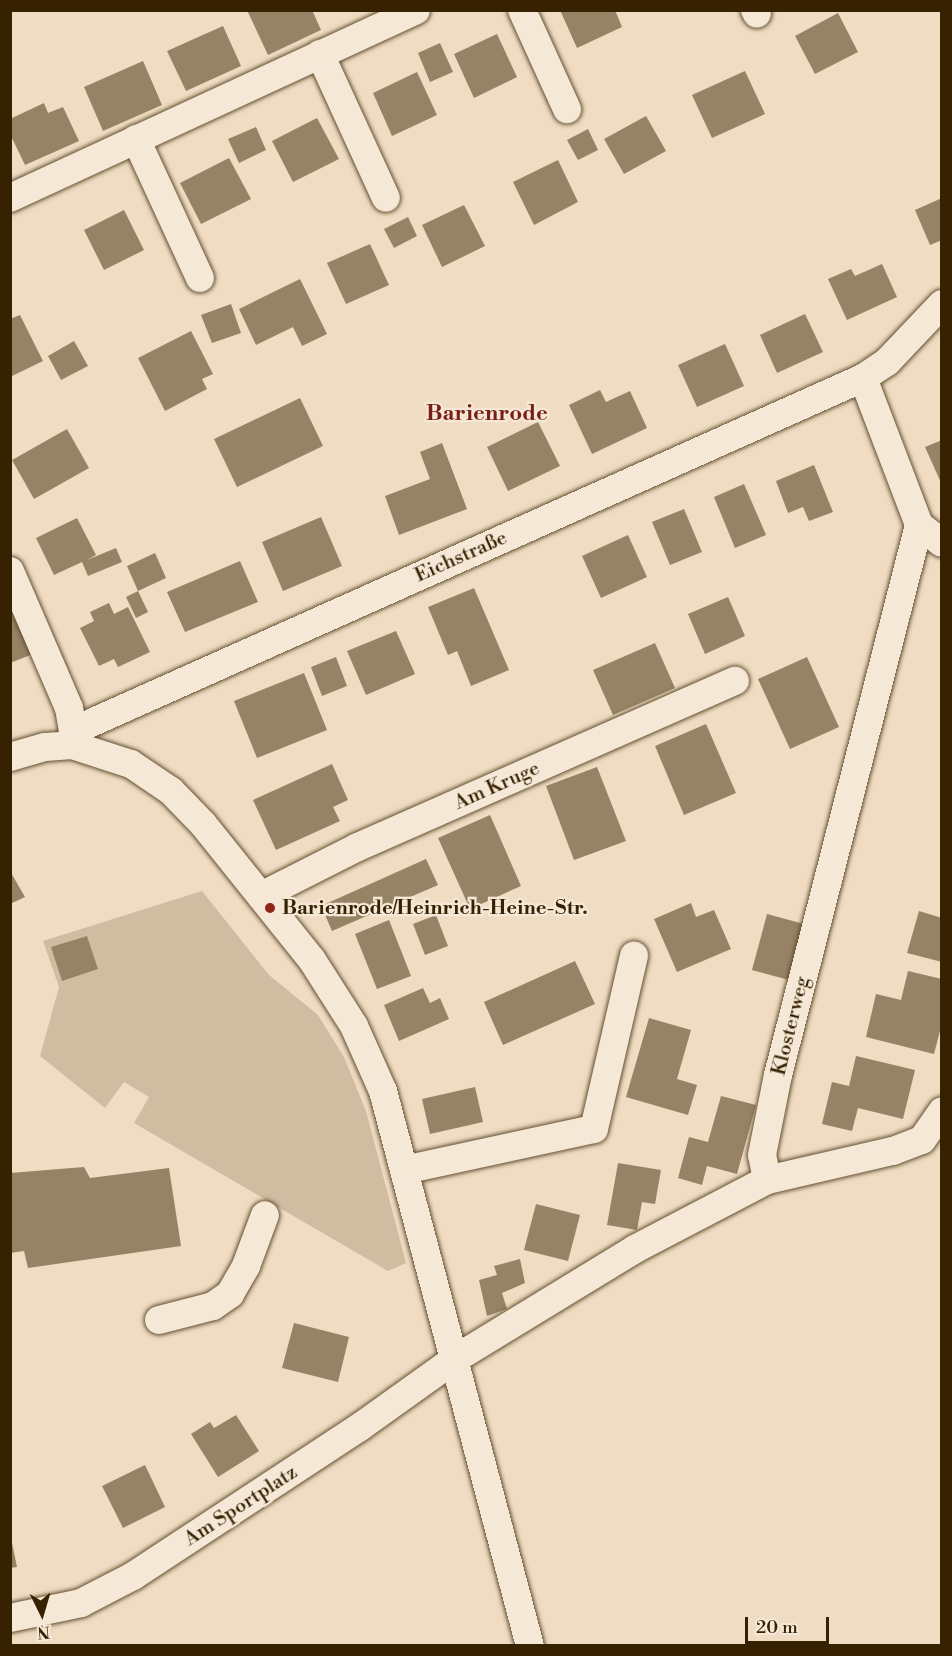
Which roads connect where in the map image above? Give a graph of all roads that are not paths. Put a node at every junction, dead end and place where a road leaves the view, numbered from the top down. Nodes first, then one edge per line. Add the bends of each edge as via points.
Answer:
1 (416, 10) edge
2 (522, 10) edge
3 (320, 54) junction
4 (567, 109) dead end
5 (136, 139) junction
6 (10, 198) edge
7 (386, 198) dead end
8 (200, 278) dead end
9 (942, 304) edge
10 (863, 378) junction
11 (930, 518) edge
12 (942, 543) edge
13 (10, 571) edge
14 (735, 681) dead end
15 (72, 738) junction
16 (10, 757) edge
17 (261, 896) junction
18 (634, 956) dead end
19 (942, 1111) edge
20 (404, 1170) junction
21 (767, 1180) junction
22 (265, 1215) dead end
23 (159, 1320) dead end
24 (455, 1359) junction
25 (10, 1618) edge
26 (530, 1646) edge

1 - 3 street
2 - 4 street
3 - 5 street
3 - 7 street
5 - 6 street
5 - 8 street
9 - 10 street, Eichstraße via 887,362
10 - 11 street
10 - 15 street, Eichstraße
11 - 12 street
11 - 21 street, Klosterweg via 778,1074 762,1155
13 - 15 street via 69,708
14 - 17 street, Am Kruge via 357,847
15 - 16 street
15 - 17 street via 131,764 171,791
17 - 20 street via 312,960 354,1026 383,1091
18 - 20 street via 594,1129
19 - 21 street via 922,1140 892,1151
20 - 24 street
21 - 24 street via 635,1249
22 - 23 street via 246,1266 230,1294 213,1306
24 - 25 street, Am Sportplatz via 360,1427 133,1576 81,1603
24 - 26 street

